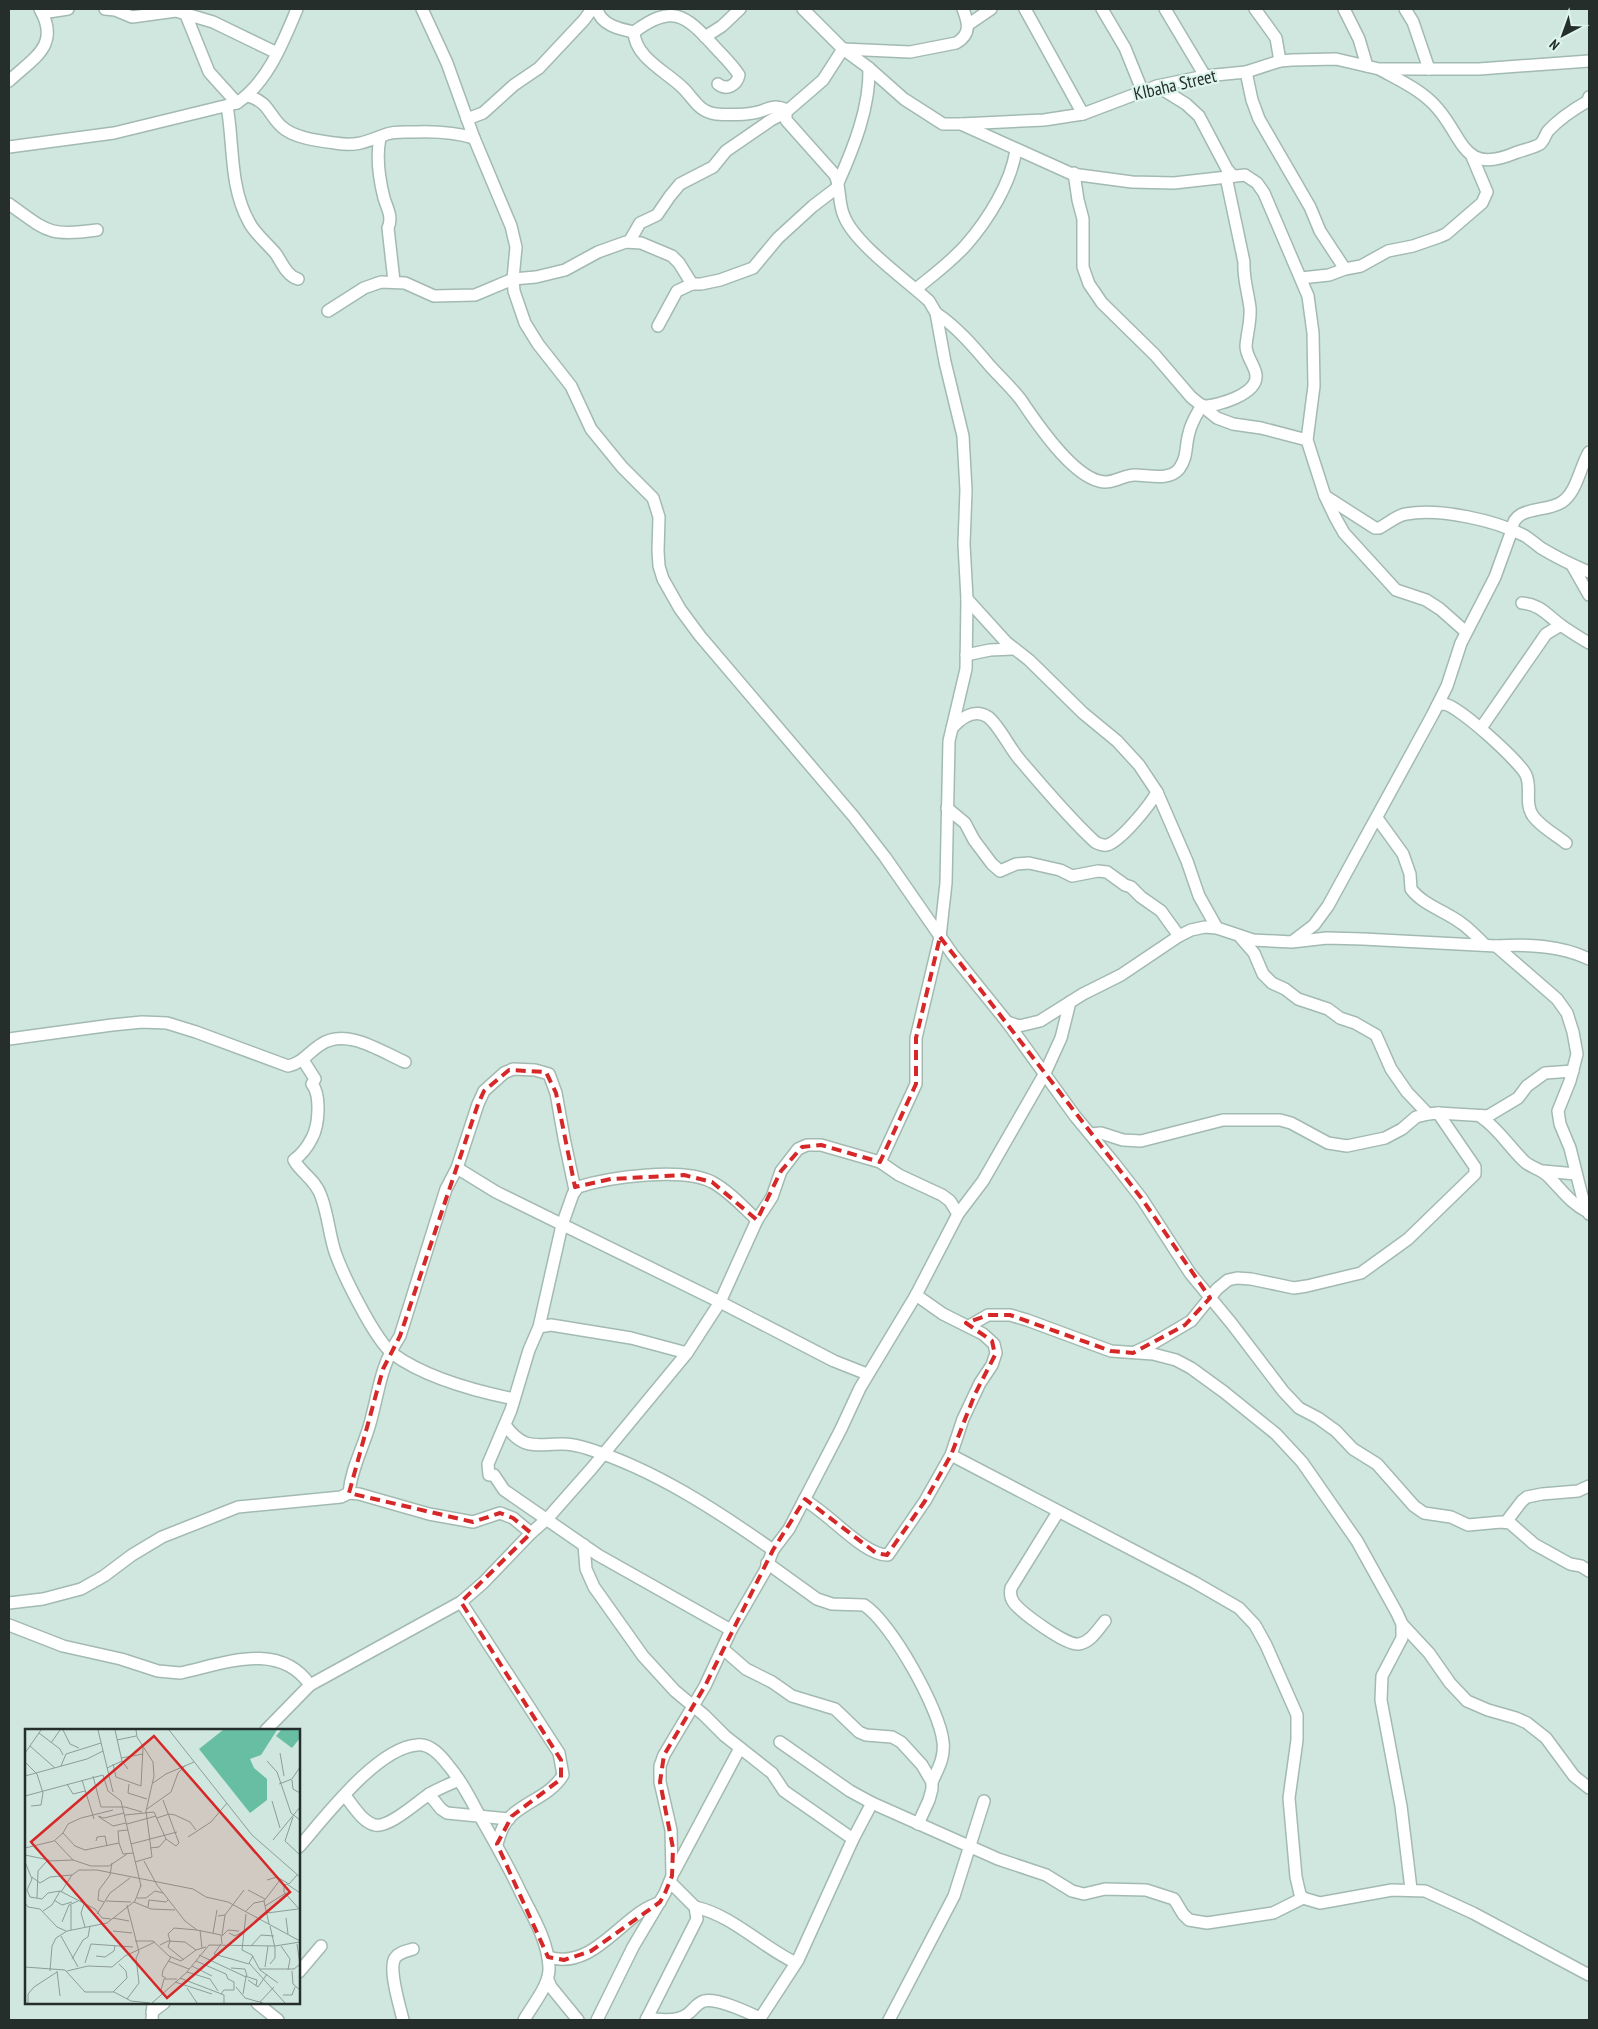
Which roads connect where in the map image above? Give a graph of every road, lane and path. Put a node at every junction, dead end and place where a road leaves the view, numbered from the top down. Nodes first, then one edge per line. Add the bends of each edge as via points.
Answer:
1 (68, 9) edge
2 (105, 9) edge
3 (297, 9) edge
4 (422, 9) edge
5 (592, 9) edge
6 (597, 9) edge
7 (740, 9) edge
8 (804, 9) edge
9 (963, 9) edge
10 (991, 9) edge
11 (1024, 9) edge
12 (1102, 9) edge
13 (1165, 9) edge
14 (1255, 9) edge
15 (1344, 9) edge
16 (1405, 9) edge
17 (41, 11) edge
18 (186, 15) junction
19 (969, 24) junction
20 (634, 32) junction
21 (705, 36) junction
22 (842, 50) junction
23 (277, 53) junction
24 (1280, 61) junction
25 (1589, 61) edge
26 (1367, 66) junction
27 (868, 68) junction
28 (1379, 69) junction
29 (1428, 69) junction
30 (1246, 72) junction
31 (1205, 76) junction
32 (9, 81) edge
33 (718, 84) dead end
34 (1157, 86) junction
35 (1142, 90) junction
36 (248, 96) junction
37 (1589, 97) edge
38 (232, 104) junction
39 (787, 111) junction
40 (1082, 114) junction
41 (467, 119) junction
42 (961, 124) junction
43 (380, 138) junction
44 (474, 138) junction
45 (360, 144) junction
46 (9, 147) edge
47 (1016, 150) junction
48 (1471, 154) junction
49 (378, 162) junction
50 (1074, 173) junction
51 (1229, 177) junction
52 (838, 185) junction
53 (9, 204) edge
54 (97, 230) dead end
55 (629, 242) junction
56 (1345, 269) junction
57 (1301, 278) junction
58 (513, 279) junction
59 (298, 280) dead end
60 (394, 281) junction
61 (692, 284) junction
62 (916, 289) junction
63 (328, 311) dead end
64 (936, 313) junction
65 (658, 326) dead end
66 (1203, 406) junction
67 (1307, 440) junction
68 (1589, 452) edge
69 (1325, 496) junction
70 (1512, 530) junction
71 (1572, 565) junction
72 (1589, 572) edge
73 (1589, 595) edge
74 (967, 599) junction
75 (1522, 603) dead end
76 (1562, 625) junction
77 (1466, 632) junction
78 (1589, 642) edge
79 (1013, 649) junction
80 (966, 655) junction
81 (1437, 706) junction
82 (1481, 728) junction
83 (951, 730) junction
84 (1157, 792) junction
85 (947, 808) junction
86 (1377, 818) junction
87 (1566, 843) dead end
88 (1217, 928) junction
89 (1179, 936) junction
90 (1240, 936) junction
91 (940, 937) junction
92 (1292, 942) junction
93 (1491, 945) junction
94 (1589, 959) edge
95 (1070, 1002) junction
96 (1007, 1022) junction
97 (9, 1038) edge
98 (303, 1060) junction
99 (404, 1062) dead end
100 (1573, 1071) junction
101 (1046, 1073) junction
102 (1433, 1113) junction
103 (1482, 1116) junction
104 (1090, 1134) junction
105 (880, 1162) junction
106 (457, 1168) junction
107 (1543, 1171) junction
108 (1576, 1174) junction
109 (575, 1190) junction
110 (1589, 1213) edge
111 (958, 1214) junction
112 (757, 1220) junction
113 (562, 1225) junction
114 (916, 1295) junction
115 (1210, 1298) junction
116 (720, 1302) junction
117 (969, 1326) junction
118 (539, 1327) junction
119 (390, 1351) junction
120 (1133, 1352) junction
121 (687, 1353) junction
122 (868, 1374) junction
123 (514, 1399) junction
124 (505, 1425) junction
125 (603, 1454) junction
126 (951, 1455) junction
127 (1589, 1486) edge
128 (349, 1494) junction
129 (804, 1500) junction
130 (1058, 1512) junction
131 (547, 1519) junction
132 (1506, 1522) junction
133 (531, 1533) junction
134 (584, 1545) junction
135 (773, 1550) junction
136 (768, 1563) junction
137 (1589, 1571) edge
138 (461, 1602) junction
139 (9, 1603) edge
140 (1105, 1621) dead end
141 (9, 1624) edge
142 (1402, 1624) junction
143 (731, 1630) junction
144 (723, 1649) junction
145 (310, 1685) junction
146 (693, 1706) junction
147 (267, 1729) edge
148 (780, 1742) dead end
149 (740, 1748) junction
150 (459, 1780) junction
151 (932, 1782) junction
152 (1585, 1786) edge
153 (429, 1794) junction
154 (1589, 1795) edge
155 (345, 1796) junction
156 (984, 1801) dead end
157 (872, 1803) junction
158 (480, 1816) junction
159 (509, 1819) junction
160 (918, 1824) junction
161 (853, 1839) junction
162 (497, 1844) junction
163 (300, 1846) edge
164 (970, 1846) junction
165 (671, 1879) junction
166 (1410, 1889) junction
167 (1303, 1898) junction
168 (660, 1902) junction
169 (695, 1907) junction
170 (320, 1946) dead end
171 (413, 1949) dead end
172 (548, 1957) junction
173 (796, 1963) junction
174 (300, 1971) edge
175 (1589, 1975) edge
176 (548, 1980) junction
177 (163, 2004) edge
178 (262, 2004) edge
179 (152, 2012) edge
180 (647, 2019) edge
181 (760, 2019) edge
182 (278, 2020) edge
183 (403, 2020) edge
184 (524, 2020) edge
185 (578, 2020) edge
186 (597, 2020) edge
187 (890, 2020) edge

1 - 17 street
2 - 18 street via 132,17 172,11
3 - 23 street
4 - 41 street via 447,63
5 - 41 street via 538,68 484,113
6 - 20 street via 605,22
7 - 21 street
8 - 22 street, KIbaha Street
9 - 19 street
10 - 19 street
11 - 40 street
12 - 35 street via 1125,48
13 - 31 street
14 - 24 street via 1276,38
15 - 26 street via 1359,38
16 - 29 street via 1413,22
17 - 32 street via 48,35 46,44
18 - 23 street via 213,22
18 - 38 street via 209,72
19 - 22 street via 959,42 919,51
20 - 21 street via 654,18 677,16 691,22
20 - 39 street via 635,40 645,55 705,111 726,115 754,113 773,106
21 - 33 street via 739,75 732,86
22 - 27 street, KIbaha Street
22 - 39 street via 823,80
23 - 36 street
24 - 26 street, KIbaha Street via 1336,59
24 - 30 street, KIbaha Street
25 - 29 street, KIbaha Street via 1479,69
26 - 28 street, KIbaha Street
27 - 42 street, KIbaha Street via 904,99 941,123
27 - 52 street via 869,86 852,151
28 - 29 street, KIbaha Street
28 - 48 street via 1418,90 1432,102
30 - 31 street, KIbaha Street
30 - 56 street via 1259,119 1310,207 1320,231
31 - 34 street, KIbaha Street
34 - 35 street, KIbaha Street
34 - 51 street via 1199,116
35 - 40 street, KIbaha Street
36 - 38 street
36 - 45 street via 266,105 276,121 288,131 335,143
37 - 48 street via 1556,124 1540,144 1493,160 1480,160
38 - 46 street via 114,133
38 - 59 street via 232,158 246,216 290,275
39 - 52 street via 789,124 835,175
39 - 55 street via 726,151 713,166 680,184 657,215 640,223
40 - 42 street, KIbaha Street via 1044,120
41 - 44 street
42 - 47 street
43 - 44 street via 397,132 430,130
43 - 45 street
43 - 49 street
44 - 58 street via 515,237
45 - 49 street
47 - 50 street
47 - 62 street via 1008,179 979,229 966,246
48 - 56 street via 1487,192 1482,203 1470,214 1446,234 1388,251 1362,266
49 - 60 street via 389,210
50 - 51 street via 1132,182 1174,183
50 - 66 street via 1083,219 1082,259 1089,284 1102,303
51 - 57 street via 1245,175 1252,178 1264,193
51 - 66 street via 1250,312 1247,351 1256,376 1252,386 1233,400
52 - 61 street via 778,238 753,268 720,280
52 - 62 street via 839,204 851,230
53 - 54 street via 48,231 70,234
55 - 58 street via 598,252 564,270
55 - 61 street via 641,243 672,256
56 - 57 street via 1329,275
57 - 67 street via 1308,296 1313,333 1314,386
58 - 60 street via 475,295 438,296
58 - 91 street via 514,291 530,333 571,386 591,429 653,498 659,517 659,566 680,609 854,817
60 - 63 street via 364,288
61 - 65 street via 673,296
62 - 64 street
64 - 66 street via 977,348 1071,466 1094,480 1111,482 1127,476 1171,475 1186,457 1188,434
64 - 74 street via 963,436
66 - 67 street via 1224,421
67 - 69 street
68 - 70 street via 1570,494 1563,502 1518,515 1512,523
69 - 70 street via 1376,528 1405,514 1420,513 1460,516
69 - 77 street via 1344,533 1391,585 1401,593 1426,600
70 - 71 street
70 - 77 street via 1495,577
71 - 72 street
71 - 73 street
74 - 79 street
74 - 80 street
75 - 76 street via 1541,608
76 - 78 street
76 - 82 street via 1546,634
77 - 81 street
79 - 80 street
79 - 84 street via 1117,741
80 - 83 street via 966,669
81 - 82 street via 1452,707
81 - 86 street
82 - 87 street via 1524,770 1529,784 1529,806 1535,818
83 - 84 street via 966,716 988,717 1049,794 1086,834 1102,845 1107,845 1141,816
83 - 85 street
84 - 88 street via 1199,896
85 - 89 street via 965,823 974,840 1000,871 1030,862 1072,876 1107,872 1161,911
85 - 91 street via 946,883
86 - 92 street via 1328,906 1314,925
86 - 93 street via 1403,854 1413,892
88 - 89 street via 1205,927
88 - 90 street
89 - 95 street via 1121,975
90 - 92 street
90 - 102 street via 1272,983 1298,999 1328,1009 1376,1035 1390,1069 1407,1092
91 - 96 street
91 - 105 street via 916,1038 916,1084
92 - 93 street via 1327,938
93 - 94 street via 1555,948
93 - 100 street via 1557,999 1567,1014 1577,1054
95 - 96 street via 1033,1023 1019,1026
95 - 101 street via 1061,1038
96 - 101 street
97 - 98 street via 142,1022 166,1023 288,1066
98 - 99 street via 324,1042 345,1038 358,1040
98 - 119 street via 315,1079 312,1084 316,1089 316,1114 313,1136 294,1160 317,1187 341,1266 358,1302
100 - 103 street via 1545,1072 1514,1101 1493,1114
100 - 108 street via 1558,1111
101 - 104 street
101 - 111 street via 983,1182
102 - 103 street
102 - 104 street via 1416,1117 1385,1138 1347,1146 1328,1143 1280,1120 1223,1120 1141,1141
102 - 115 street via 1475,1167 1475,1174 1408,1239 1353,1275 1294,1288 1237,1278 1222,1284
103 - 107 street via 1529,1165
104 - 115 street via 1142,1199 1175,1253
105 - 111 street via 899,1175 942,1195
105 - 112 street via 821,1145 802,1146 782,1171 772,1197
106 - 109 street via 484,1091 508,1070 544,1071 549,1074 556,1093
106 - 113 street
106 - 119 street via 446,1189 400,1336
107 - 108 street
107 - 110 street via 1570,1202
108 - 110 street
109 - 112 street via 589,1183 612,1179 684,1175 712,1182
109 - 113 street
111 - 114 street
112 - 116 street
113 - 116 street
113 - 118 street
114 - 117 street via 943,1314
114 - 122 street
115 - 120 street via 1185,1325
115 - 132 street via 1294,1403 1377,1464 1419,1510 1451,1517 1468,1525
116 - 121 street
116 - 122 street via 834,1361
117 - 120 street via 988,1315 1010,1315 1111,1351
117 - 126 street via 992,1342 996,1353 967,1411
118 - 121 street via 551,1325 631,1338
118 - 123 street
119 - 123 street via 460,1386
119 - 128 street via 377,1389 370,1425 352,1474
120 - 142 street via 1176,1360 1191,1368 1288,1446 1357,1541
121 - 125 street
122 - 129 street
123 - 124 street
124 - 125 street via 520,1440 533,1445 568,1444
124 - 131 street via 488,1464 489,1475 494,1475 504,1490
125 - 131 street
125 - 135 street via 623,1460 701,1502
126 - 129 street via 925,1501 888,1555 876,1553
126 - 130 street
127 - 132 street via 1578,1491 1527,1498
128 - 133 street via 473,1522 500,1513 513,1518
128 - 139 street via 238,1507 162,1538 81,1589 49,1598
129 - 135 street via 786,1535
130 - 140 street via 1014,1583 1010,1593 1012,1599 1044,1628 1071,1643 1081,1644 1088,1640
130 - 167 street via 1194,1582 1239,1608 1255,1625 1297,1715 1289,1798 1296,1877
131 - 133 street
131 - 134 street
132 - 137 street via 1534,1544
133 - 138 street
134 - 143 street
134 - 146 street via 584,1561 590,1578 624,1632 675,1691
135 - 136 street
136 - 143 street
136 - 151 street via 817,1599 832,1604 864,1605 884,1626 910,1665 936,1714 943,1753
138 - 145 street
138 - 159 street via 552,1741 561,1760 563,1775 559,1781
141 - 145 street via 64,1646 121,1658 158,1671 180,1673 235,1660 268,1659 292,1668
142 - 152 street via 1467,1701 1527,1723 1546,1738
142 - 166 street via 1402,1638 1382,1676 1381,1700 1402,1806
143 - 144 street
144 - 146 street
144 - 151 street via 746,1669 792,1696 835,1709 862,1733 896,1739 922,1765
145 - 147 street
146 - 149 street
146 - 165 street via 660,1766 660,1782 671,1830
148 - 157 street
149 - 161 street via 772,1773 784,1791
149 - 165 street
150 - 153 street
150 - 155 street via 434,1751 424,1745 416,1745 383,1758
150 - 158 street
151 - 160 street via 929,1800
152 - 154 street
153 - 155 street via 409,1811 377,1826 362,1817
153 - 158 street via 447,1813
155 - 163 street
156 - 164 street
157 - 160 street
157 - 161 street
158 - 159 street
158 - 162 street
159 - 162 street
160 - 164 street
161 - 173 street
162 - 172 street via 538,1928
164 - 167 street via 1044,1874 1077,1893 1137,1889 1165,1895 1174,1899 1184,1916 1195,1922 1267,1914 1285,1909
164 - 187 street via 954,1896
165 - 168 street
165 - 169 street
166 - 167 street via 1320,1903
166 - 175 street via 1442,1898
168 - 172 street via 642,1911 584,1955 564,1960
168 - 186 street via 633,1947
169 - 173 street via 729,1922
169 - 180 street via 695,1924
170 - 174 street
171 - 183 street via 400,1953 394,1962 393,1975
172 - 176 street
173 - 181 street
176 - 184 street
176 - 185 street
177 - 179 street
178 - 182 street
180 - 181 street via 685,2016 700,2003 709,2001 737,2008

